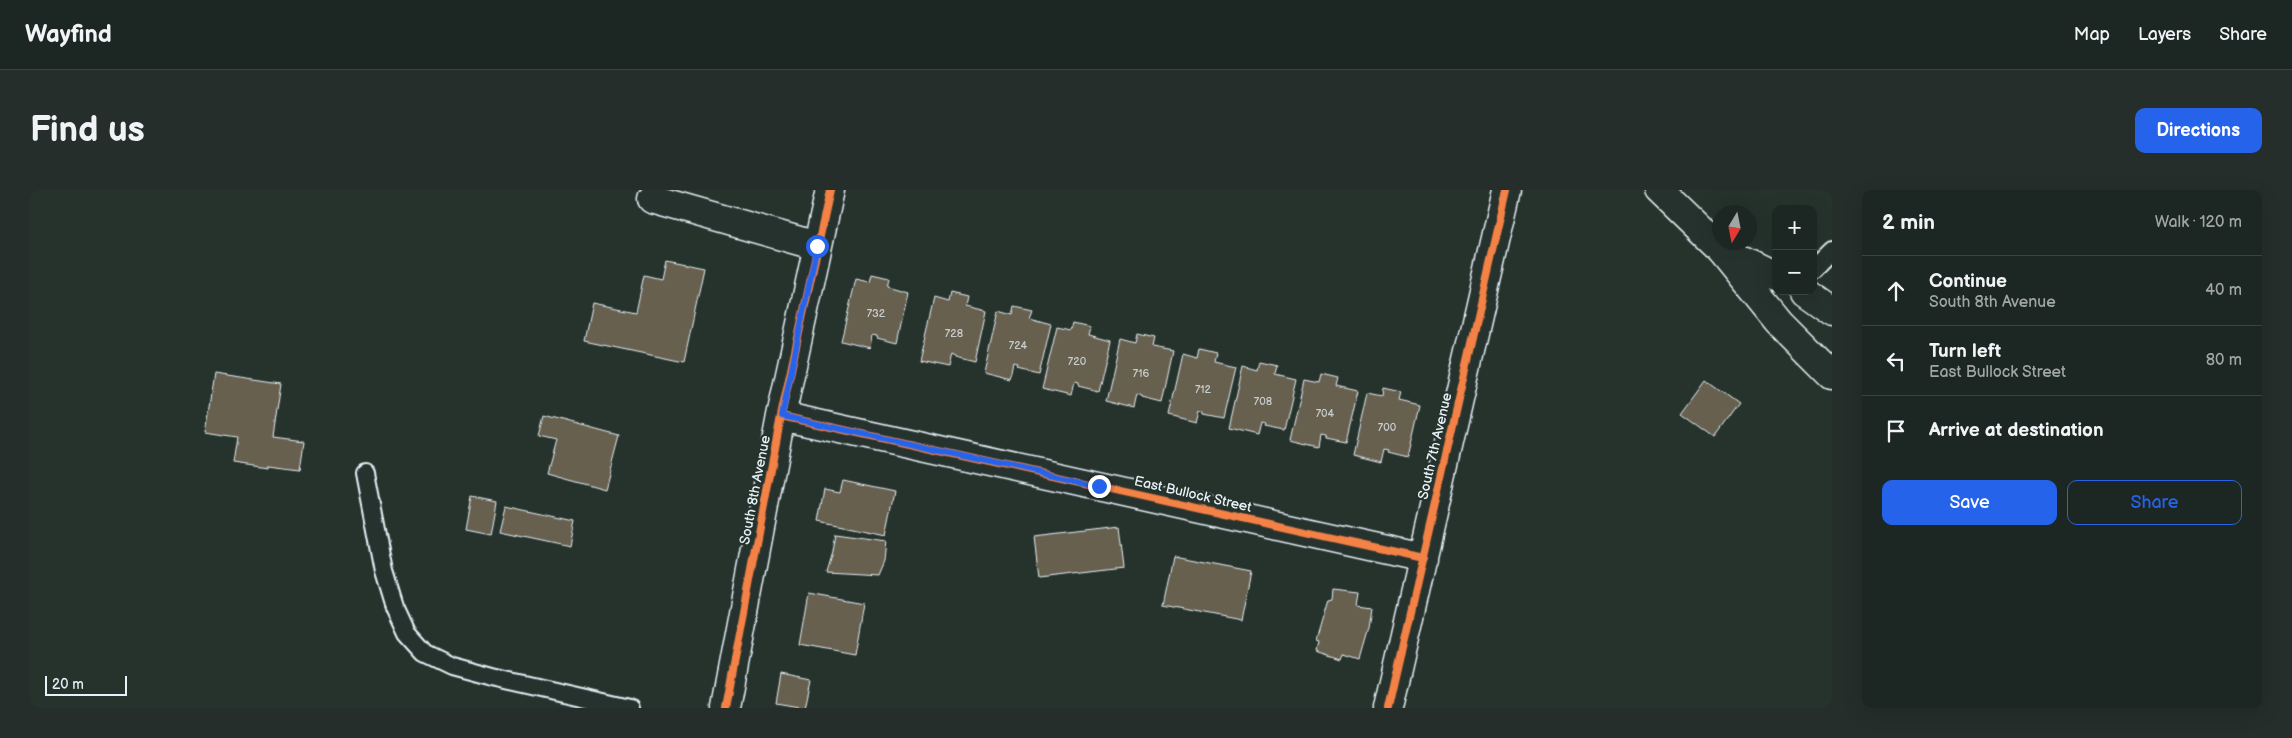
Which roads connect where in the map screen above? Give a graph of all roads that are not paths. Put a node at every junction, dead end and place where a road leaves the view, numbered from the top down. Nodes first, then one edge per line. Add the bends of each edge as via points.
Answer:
1 (830, 190) edge
2 (1507, 190) edge
3 (1659, 190) edge
4 (652, 199) dead end
5 (1712, 241) edge
6 (817, 246) junction
7 (1721, 250) edge
8 (1722, 250) edge
9 (1832, 250) edge
10 (1817, 265) edge
11 (1772, 274) edge
12 (1810, 295) edge
13 (1832, 311) edge
14 (1832, 375) edge
15 (782, 416) junction
16 (365, 473) dead end
17 (1423, 558) junction
18 (630, 708) edge
19 (726, 708) edge
20 (1388, 708) edge

1 - 6 street, South 8th Avenue
2 - 17 street, South 7th Avenue
3 - 5 street
4 - 6 street
6 - 15 street, South 8th Avenue
7 - 14 street via 1779,322
8 - 11 street
9 - 10 lane
12 - 13 street
15 - 17 street, East Bullock Street
15 - 19 street, South 8th Avenue
16 - 18 lane via 384,571 395,607 407,633 425,653 452,666 492,677
17 - 20 street, South 7th Avenue

